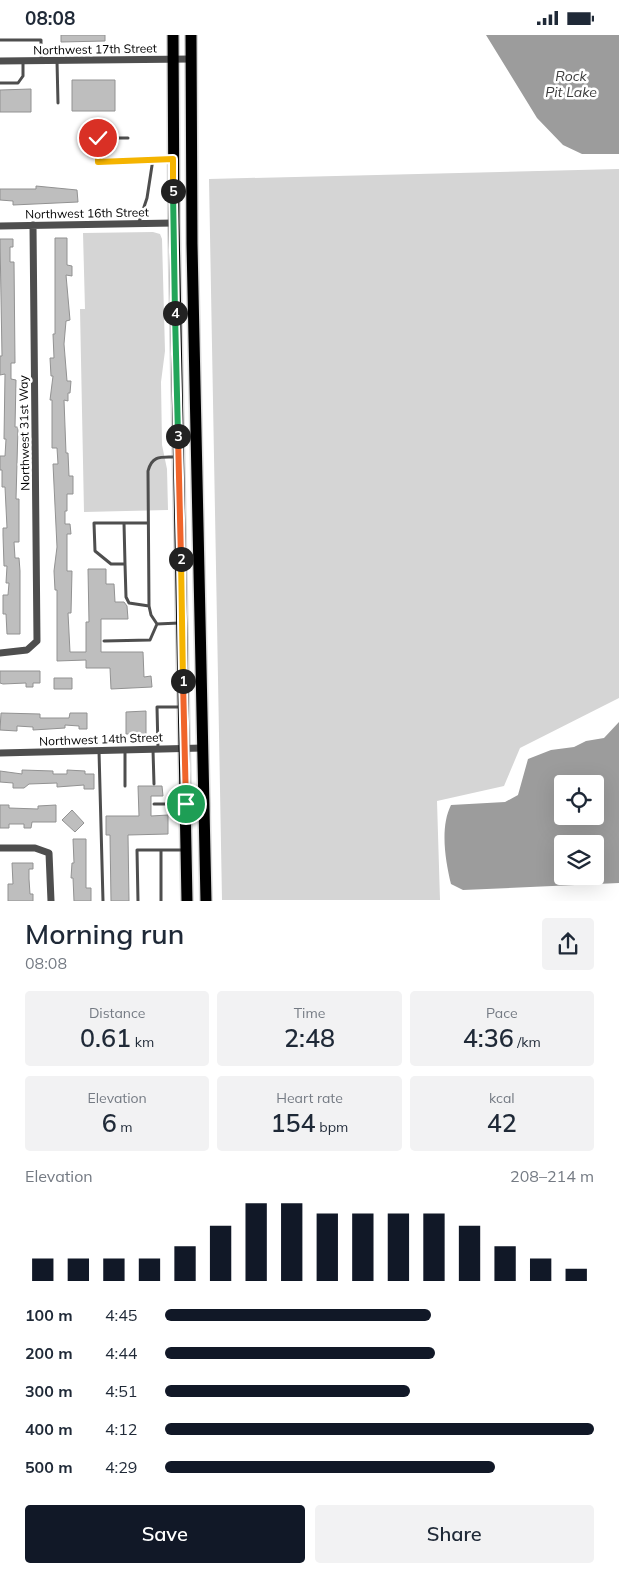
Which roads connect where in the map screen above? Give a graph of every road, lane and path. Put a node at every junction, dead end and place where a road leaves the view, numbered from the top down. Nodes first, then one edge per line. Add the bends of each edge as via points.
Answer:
1 (17, 35) edge
2 (173, 35) edge
3 (191, 35) edge
4 (0, 40) edge
5 (16, 40) junction
6 (173, 59) junction
7 (191, 59) junction
8 (0, 61) edge
9 (23, 61) junction
10 (41, 61) junction
11 (57, 61) junction
12 (0, 83) edge
13 (58, 103) dead end
14 (128, 138) dead end
15 (153, 159) junction
16 (173, 159) junction
17 (139, 223) junction
18 (174, 223) junction
19 (33, 225) junction
20 (0, 226) edge
21 (192, 244) junction
22 (178, 457) junction
23 (124, 523) junction
24 (148, 523) junction
25 (125, 564) junction
26 (149, 606) junction
27 (157, 623) junction
28 (182, 623) junction
29 (104, 641) dead end
30 (0, 653) edge
31 (184, 707) junction
32 (185, 748) junction
33 (203, 748) junction
34 (156, 749) junction
35 (125, 750) junction
36 (99, 751) junction
37 (0, 753) edge
38 (154, 784) dead end
39 (125, 787) dead end
40 (154, 804) dead end
41 (186, 804) junction
42 (0, 848) edge
43 (161, 850) junction
44 (187, 850) junction
45 (51, 901) edge
46 (103, 901) edge
47 (138, 901) edge
48 (161, 901) edge
49 (187, 901) edge
50 (206, 901) edge

1 - 5 lane
2 - 6 main road
3 - 7 main road
4 - 5 lane
5 - 10 lane via 41,40
6 - 7 street, Northwest 17th Street
6 - 11 street, Northwest 17th Street
6 - 16 main road
7 - 21 main road
8 - 9 street, Northwest 17th Street
9 - 10 street, Northwest 17th Street
9 - 12 lane via 23,76 18,83
10 - 11 street, Northwest 17th Street
11 - 13 lane
14 - 15 lane via 98,138 98,162
15 - 16 lane
15 - 17 lane
16 - 18 main road
17 - 18 street, Northwest 16th Street
17 - 19 street, Northwest 16th Street
18 - 21 main road via 188,233
18 - 22 main road
19 - 20 street, Northwest 16th Street
19 - 30 street, Northwest 31st Way via 37,641 27,650
21 - 33 main road
22 - 24 lane via 156,457 150,462
22 - 28 main road
23 - 24 lane
23 - 25 lane
23 - 25 lane via 94,523 95,551 111,564
24 - 26 lane
25 - 26 lane via 129,603
26 - 27 lane
27 - 28 lane
27 - 29 lane via 150,640
28 - 31 main road
31 - 32 main road
31 - 34 lane via 157,707
32 - 33 street, Northwest 14th Street
32 - 34 street, Northwest 14th Street
32 - 41 main road
33 - 50 main road
34 - 35 street, Northwest 14th Street
34 - 38 lane
35 - 36 street, Northwest 14th Street
35 - 39 lane
36 - 37 street, Northwest 14th Street
36 - 46 lane
40 - 41 lane
41 - 44 main road
42 - 45 street via 35,848 49,853
43 - 44 lane
43 - 47 lane via 137,850
43 - 48 lane
44 - 49 main road

